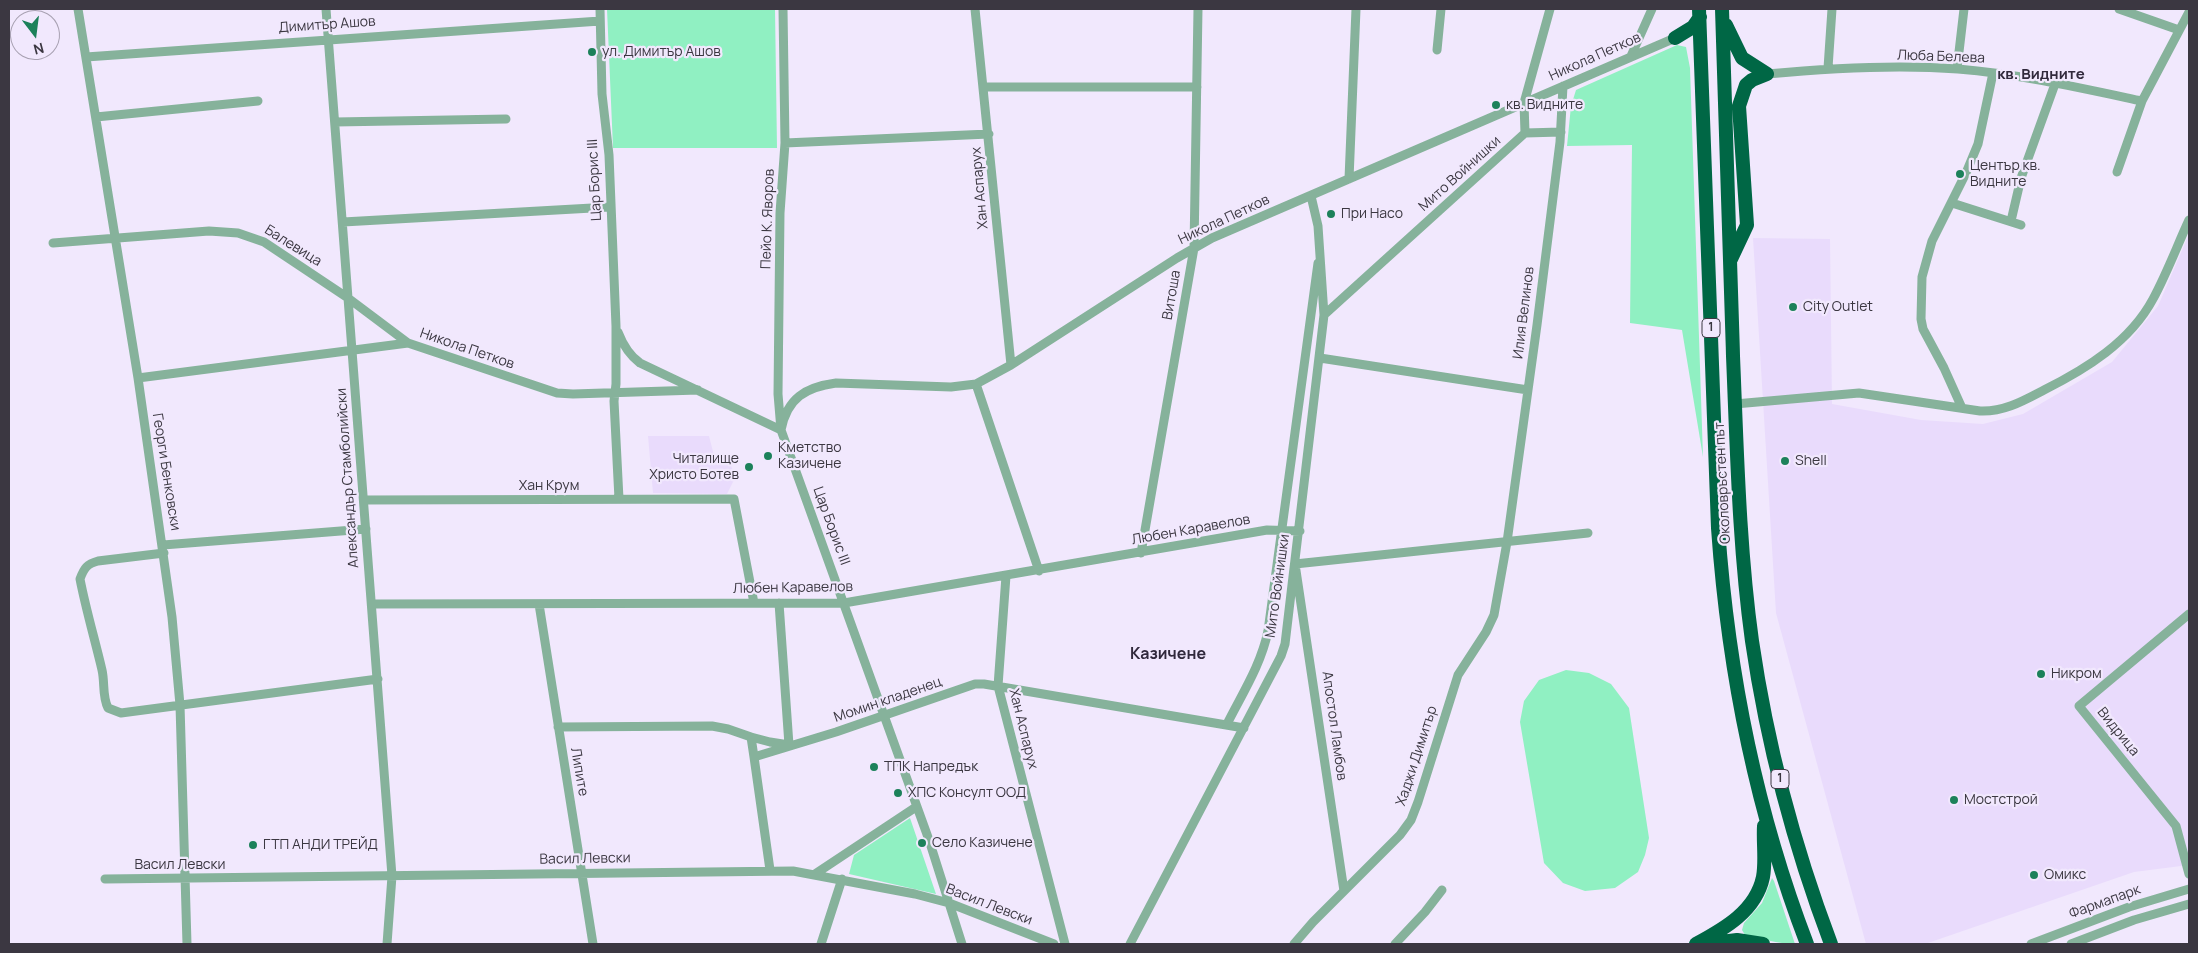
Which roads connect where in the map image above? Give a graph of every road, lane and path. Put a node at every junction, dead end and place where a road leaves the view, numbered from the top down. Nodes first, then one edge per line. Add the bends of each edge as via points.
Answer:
1 (78, 9) edge
2 (326, 9) edge
3 (600, 9) edge
4 (783, 9) edge
5 (975, 9) edge
6 (1198, 9) edge
7 (1356, 9) edge
8 (1441, 9) edge
9 (1550, 9) edge
10 (1652, 9) edge
11 (1832, 9) edge
12 (1964, 9) edge
13 (2120, 9) edge
14 (1722, 12) edge
15 (2189, 12) edge
16 (1699, 13) edge
17 (600, 21) junction
18 (2179, 30) junction
19 (1675, 38) junction
20 (328, 39) junction
21 (1437, 50) dead end
22 (1702, 53) junction
23 (1632, 56) junction
24 (86, 57) junction
25 (1828, 68) junction
26 (1956, 69) junction
27 (1993, 73) junction
28 (1767, 74) junction
29 (2055, 84) junction
30 (1563, 86) junction
31 (984, 87) junction
32 (1197, 87) junction
33 (258, 101) dead end
34 (2142, 101) junction
35 (1524, 103) junction
36 (96, 117) junction
37 (506, 119) dead end
38 (335, 122) junction
39 (1561, 132) junction
40 (1525, 133) junction
41 (989, 134) junction
42 (785, 142) junction
43 (2117, 172) dead end
44 (1349, 179) junction
45 (1311, 196) junction
46 (1952, 203) junction
47 (610, 206) junction
48 (2012, 220) junction
49 (2189, 220) edge
50 (342, 222) junction
51 (2021, 225) dead end
52 (116, 238) junction
53 (53, 243) dead end
54 (1194, 248) junction
55 (1320, 251) junction
56 (1730, 260) junction
57 (348, 298) junction
58 (1324, 315) junction
59 (616, 326) junction
60 (408, 343) junction
61 (352, 351) junction
62 (1320, 358) junction
63 (1011, 365) junction
64 (138, 378) junction
65 (976, 384) junction
66 (698, 390) junction
67 (1528, 390) junction
68 (615, 393) junction
69 (1735, 404) junction
70 (1962, 408) junction
71 (781, 430) junction
72 (619, 499) junction
73 (364, 500) junction
74 (366, 530) junction
75 (1281, 530) junction
76 (1300, 531) junction
77 (1588, 533) dead end
78 (1506, 542) junction
79 (163, 549) junction
80 (1141, 553) junction
81 (1296, 564) junction
82 (1040, 571) junction
83 (1006, 576) junction
84 (754, 603) junction
85 (780, 603) junction
86 (844, 603) junction
87 (372, 604) junction
88 (539, 604) junction
89 (2189, 614) edge
90 (378, 679) junction
91 (998, 686) junction
92 (180, 705) junction
93 (883, 716) junction
94 (1227, 724) junction
95 (558, 727) junction
96 (1244, 728) junction
97 (751, 737) junction
98 (790, 745) junction
99 (754, 756) junction
100 (916, 807) junction
101 (1764, 810) junction
102 (770, 870) junction
103 (582, 873) junction
104 (815, 874) junction
105 (2189, 874) edge
106 (392, 876) junction
107 (105, 879) dead end
108 (184, 879) junction
109 (842, 879) junction
110 (1442, 890) dead end
111 (2189, 890) edge
112 (1344, 891) junction
113 (949, 903) junction
114 (2189, 904) edge
115 (187, 944) edge
116 (387, 944) edge
117 (593, 944) edge
118 (821, 944) edge
119 (962, 944) edge
120 (1054, 944) edge
121 (1065, 944) edge
122 (1130, 944) edge
123 (1294, 944) edge
124 (1395, 944) edge
125 (1696, 944) edge
126 (1702, 944) edge
127 (1763, 944) edge
128 (1807, 944) edge
129 (1831, 944) edge
130 (2031, 944) edge
131 (2072, 944) edge

1 - 24 street, Георги Бенковски
2 - 20 street, Александър Стамболийски
3 - 17 street, Цар Борис III
4 - 42 street, Пейо К. Яворов
5 - 31 street, Хан Аспарух
6 - 32 street, Витоша
7 - 44 street
8 - 21 street
9 - 35 street
10 - 23 street
11 - 25 street
12 - 26 street
13 - 18 street
14 - 28 highway via 1742,58
14 - 56 highway, Околовръстен път / 1
15 - 18 street
16 - 19 highway via 1694,26
16 - 22 highway, Околовръстен път / 1
17 - 20 street, Димитър Ашов
17 - 47 street, Цар Борис III
18 - 34 street
19 - 22 highway via 1691,43
19 - 23 street, Никола Петков
20 - 24 street, Димитър Ашов
20 - 38 street, Александър Стамболийски
22 - 101 highway, Околовръстен път / 1 via 1721,567 1735,676
23 - 30 street, Никола Петков
24 - 36 street, Георги Бенковски
25 - 26 street, Люба Белева
25 - 28 street, Люба Белева
26 - 27 street, Люба Белева
27 - 29 street, Люба Белева
27 - 46 street via 1978,144
28 - 56 highway via 1746,86 1739,106 1747,225
29 - 34 street, Люба Белева
29 - 48 street via 2021,178
30 - 35 street, Никола Петков
30 - 39 street, Илия Велинов
31 - 32 street
31 - 41 street, Хан Аспарух
32 - 54 street, Витоша
33 - 36 street
34 - 43 street
35 - 40 street
35 - 44 street, Никола Петков
36 - 52 street, Георги Бенковски
37 - 38 street
38 - 50 street, Александър Стамболийски
39 - 40 street
39 - 67 street, Илия Велинов
40 - 58 street, Мито Войнишки
41 - 42 street
41 - 63 street, Хан Аспарух
42 - 71 street, Пейо К. Яворов via 780,223 778,394
44 - 45 street, Никола Петков
45 - 54 street, Никола Петков
45 - 55 street, Мито Войнишки
46 - 48 street
46 - 70 street via 1925,261 1921,319
47 - 50 street
47 - 59 street, Цар Борис III
48 - 51 street
49 - 70 street via 2152,300 2123,338 2080,370 2007,408 1991,411
50 - 57 street, Александър Стамболийски
52 - 53 street, Балевица
52 - 57 street, Балевица via 238,232 264,242
52 - 64 street, Георги Бенковски
54 - 63 street, Никола Петков
54 - 80 street, Витоша
55 - 58 street, Мито Войнишки
55 - 75 street, Мито Войнишки
56 - 69 highway, Околовръстен път / 1
57 - 60 street, Балевица
57 - 61 street, Александър Стамболийски
58 - 62 street, Мито Войнишки
59 - 66 street via 626,348 636,360
59 - 68 street, Цар Борис III
60 - 61 street, Никола Петков
60 - 68 street, Никола Петков via 557,393
61 - 64 street, Никола Петков
61 - 73 street, Александър Стамболийски
62 - 67 street
62 - 76 street, Мито Войнишки
63 - 65 street, Никола Петков
64 - 79 street, Георги Бенковски
65 - 71 street, Никола Петков via 950,387 826,384 806,392 791,403
65 - 82 street
66 - 68 street, Никола Петков
66 - 71 street
67 - 78 street, Илия Велинов
68 - 72 street, Цар Борис III
69 - 70 street via 1859,393
69 - 129 highway, Околовръстен път / 1 via 1743,566 1757,672 1790,821
71 - 86 street, Цар Борис III
72 - 73 street, Хан Крум
72 - 84 street, Хан Крум via 734,499
73 - 74 street, Александър Стамболийски
74 - 79 street
74 - 87 street, Александър Стамболийски
75 - 76 street, Любен Каравелов
75 - 80 street, Любен Каравелов
75 - 94 street, Мито Войнишки via 1265,648
76 - 81 street, Мито Войнишки
77 - 78 street
78 - 81 street
78 - 112 street, Хаджи Димитър via 1494,615 1458,675 1411,820
79 - 92 street, Георги Бенковски
79 - 92 street via 89,564 80,579 103,673 108,708 121,712
80 - 82 street, Любен Каравелов
81 - 96 street, Мито Войнишки via 1285,644
81 - 112 street, Апостол Ламбов
82 - 83 street, Любен Каравелов
83 - 86 street, Любен Каравелов
83 - 91 street, Хан Аспарух
84 - 85 street, Любен Каравелов
84 - 88 street, Любен Каравелов
85 - 86 street, Любен Каравелов
85 - 98 street
86 - 93 street, Цар Борис III
87 - 88 street, Любен Каравелов
87 - 90 street, Александър Стамболийски
88 - 95 street, Липите
89 - 105 street, Видрица via 2079,706 2176,826
90 - 92 street
90 - 106 street, Александър Стамболийски
91 - 93 street, Момин кладенец via 975,684
91 - 94 street, Момин кладенец
91 - 121 street, Хан Аспарух
92 - 108 street, Георги Бенковски
93 - 98 street, Момин кладенец
93 - 100 street, Цар Борис III
94 - 96 street, Момин кладенец
95 - 97 street via 696,725 728,729
95 - 103 street, Липите
96 - 122 street, Мито Войнишки
97 - 98 street
97 - 99 street
98 - 99 street, Момин кладенец
99 - 102 street
100 - 104 street
100 - 113 street, Цар Борис III
101 - 125 highway via 1763,877 1755,897 1732,923
101 - 128 highway, Околовръстен път / 1 via 1776,857
102 - 103 street, Васил Левски
102 - 104 street, Васил Левски
103 - 106 street, Васил Левски
103 - 117 street, Липите
104 - 109 street, Васил Левски
106 - 108 street, Васил Левски
106 - 116 street, Александър Стамболийски
107 - 108 street, Васил Левски
108 - 115 street, Георги Бенковски
109 - 113 street, Васил Левски
109 - 118 street
110 - 124 street
111 - 130 street, Фармапарк via 2129,907
112 - 123 street, Хаджи Димитър
113 - 119 street, Цар Борис III
113 - 120 street, Васил Левски
114 - 131 street, Фармапарк via 2134,920
126 - 127 highway via 1737,940

